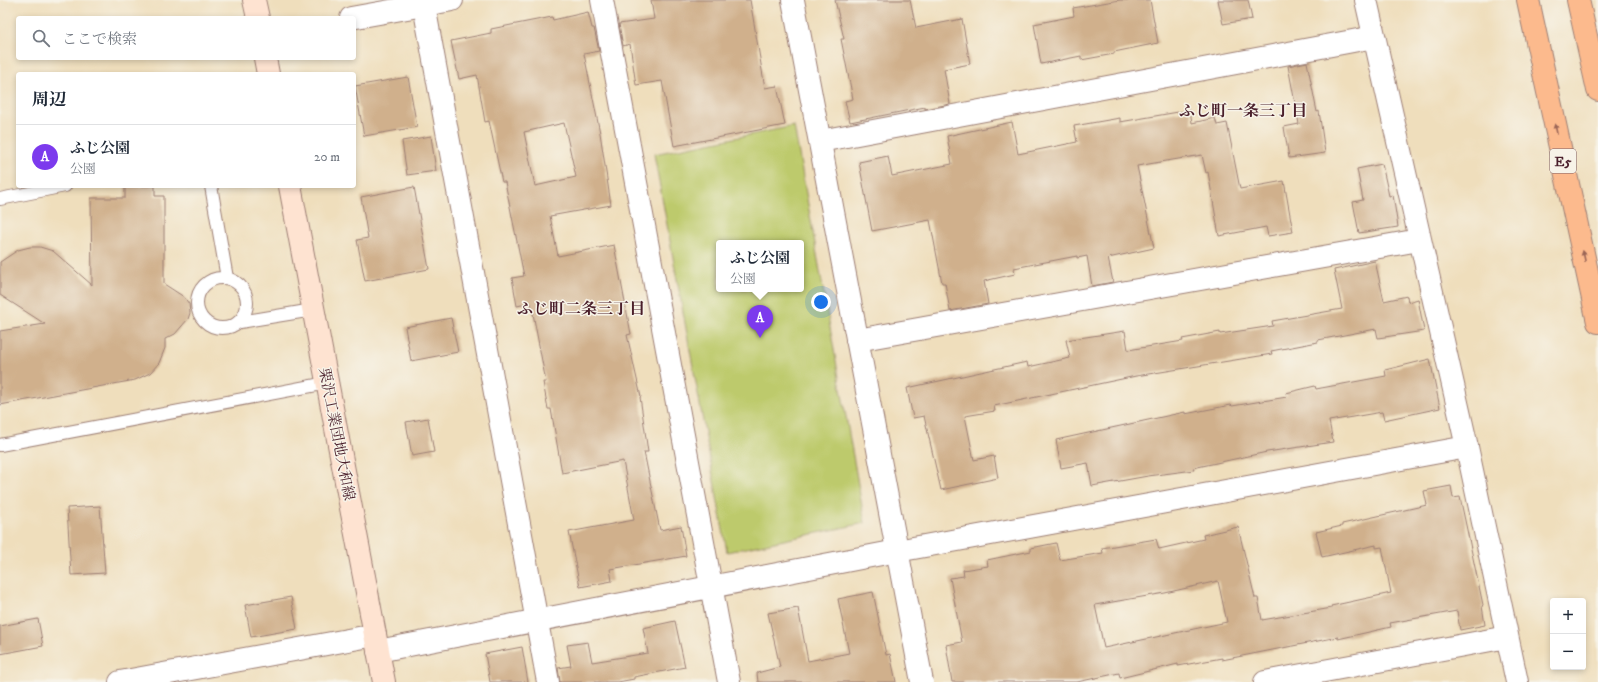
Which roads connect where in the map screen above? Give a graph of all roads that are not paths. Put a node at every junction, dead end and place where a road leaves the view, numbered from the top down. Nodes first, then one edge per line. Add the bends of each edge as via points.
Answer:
1 (254, 0) edge
2 (452, 0) edge
3 (602, 0) edge
4 (794, 0) edge
5 (1366, 0) edge
6 (1528, 0) edge
7 (1578, 0) edge
8 (423, 3) edge
9 (258, 16) edge
10 (356, 17) edge
11 (1374, 36) junction
12 (265, 60) edge
13 (268, 72) edge
14 (1598, 90) edge
15 (820, 141) junction
16 (56, 188) edge
17 (211, 188) edge
18 (290, 188) edge
19 (0, 199) edge
20 (1419, 240) junction
21 (227, 278) junction
22 (313, 310) junction
23 (240, 322) junction
24 (1598, 322) edge
25 (857, 340) junction
26 (327, 383) junction
27 (0, 445) edge
28 (1467, 447) junction
29 (897, 551) junction
30 (711, 586) junction
31 (537, 620) junction
32 (1507, 637) junction
33 (377, 643) junction
34 (120, 682) edge
35 (384, 682) edge
36 (548, 682) edge
37 (729, 682) edge
38 (922, 682) edge
39 (1265, 682) edge
40 (1517, 682) edge

1 - 9 main road
2 - 8 street
3 - 30 street
4 - 15 street
5 - 11 street
24 -> 6 highway, E5
7 - 14 highway
8 - 10 street
8 - 31 street
11 - 15 street
11 - 20 street
12 - 13 main road
15 - 25 street
16 - 19 lane
17 - 21 lane
18 - 22 main road, 栗沢工業団地大和線
20 - 25 street
20 - 28 street
21 - 23 lane via 239,284 246,296 247,310
21 - 23 lane via 212,280 200,289 196,303 200,318 212,328 226,329
22 - 23 lane
22 - 26 main road, 栗沢工業団地大和線
25 - 29 street
26 - 27 lane
26 - 33 main road, 栗沢工業団地大和線
28 - 29 street
28 - 32 street
29 - 30 street
29 - 38 street
30 - 31 street
30 - 37 street
31 - 33 street
31 - 36 street
32 - 39 street
32 - 40 street
33 - 34 street
33 - 35 main road, 栗沢工業団地大和線

